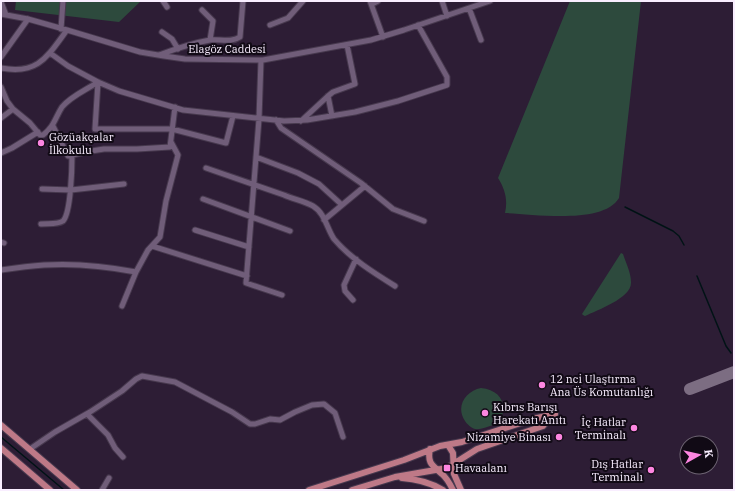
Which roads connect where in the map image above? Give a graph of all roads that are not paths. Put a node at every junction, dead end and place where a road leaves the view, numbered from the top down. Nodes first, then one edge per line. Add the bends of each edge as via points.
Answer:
1 (62, 1) edge
2 (163, 1) edge
3 (243, 1) edge
4 (303, 1) edge
5 (378, 1) edge
6 (442, 1) edge
7 (490, 1) edge
8 (1, 2) edge
9 (371, 2) edge
10 (167, 7) dead end
11 (469, 8) junction
12 (202, 10) dead end
13 (4, 14) edge
14 (447, 16) junction
15 (28, 20) junction
16 (270, 25) dead end
17 (418, 25) junction
18 (64, 30) junction
19 (162, 32) dead end
20 (383, 37) junction
21 (210, 40) junction
22 (481, 40) dead end
23 (347, 44) junction
24 (178, 49) junction
25 (50, 53) junction
26 (158, 56) junction
27 (1, 57) edge
28 (261, 60) junction
29 (1, 68) edge
30 (98, 82) junction
31 (1, 87) edge
32 (328, 96) junction
33 (176, 108) junction
34 (13, 109) junction
35 (233, 116) junction
36 (332, 116) junction
37 (1, 118) edge
38 (259, 119) junction
39 (276, 120) junction
40 (302, 121) junction
41 (53, 126) junction
42 (172, 130) junction
43 (38, 132) junction
44 (171, 142) junction
45 (1, 153) edge
46 (72, 155) junction
47 (256, 157) junction
48 (206, 168) dead end
49 (124, 184) dead end
50 (254, 184) junction
51 (365, 186) junction
52 (42, 189) dead end
53 (70, 190) junction
54 (203, 199) dead end
55 (342, 205) junction
56 (251, 216) junction
57 (324, 220) junction
58 (424, 221) dead end
59 (41, 224) dead end
60 (195, 230) dead end
61 (290, 231) dead end
62 (152, 246) junction
63 (249, 247) junction
64 (356, 259) junction
65 (1, 270) edge
66 (136, 272) junction
67 (247, 276) junction
68 (395, 286) dead end
69 (282, 294) dead end
70 (353, 300) dead end
71 (122, 306) dead end
72 (87, 414) junction
73 (555, 414) dead end
74 (547, 416) junction
75 (1, 425) edge
76 (343, 437) dead end
77 (448, 445) junction
78 (1, 448) edge
79 (30, 449) junction
80 (430, 449) junction
81 (122, 457) dead end
82 (453, 463) junction
83 (436, 470) junction
84 (395, 477) junction
85 (109, 478) dead end
86 (50, 490) edge
87 (77, 490) edge
88 (102, 490) edge
89 (308, 490) edge
90 (352, 490) edge
91 (443, 490) edge
92 (453, 490) edge
93 (461, 490) edge

1 - 18 street
2 - 10 street
3 - 21 street via 240,37 231,40
4 - 16 street via 288,18
5 - 9 street
6 - 14 street
7 - 11 street, Elagöz Caddesi
8 - 13 street
9 - 20 street
11 - 14 street, Elagöz Caddesi
11 - 22 street
12 - 21 street via 213,21
13 - 15 street, Elagöz Caddesi
14 - 17 street, Elagöz Caddesi
15 - 18 street, Elagöz Caddesi
15 - 27 street
17 - 20 street, Elagöz Caddesi
17 - 36 street via 447,77 447,85 398,101
18 - 25 street
18 - 26 street, Elagöz Caddesi
19 - 24 street via 172,39
20 - 23 street, Elagöz Caddesi
21 - 24 street
23 - 28 street, Elagöz Caddesi
23 - 32 street via 355,84
24 - 26 street
25 - 29 street via 28,68
25 - 30 street
26 - 28 street, Elagöz Caddesi
28 - 38 street
30 - 33 street
30 - 41 street via 68,101
30 - 42 street via 96,129
31 - 34 street
32 - 36 street
32 - 40 street
33 - 35 street
33 - 42 street
34 - 37 street
34 - 43 street
35 - 38 street
35 - 42 street via 226,142
36 - 40 street
38 - 39 street
38 - 47 street
39 - 40 street
39 - 51 street via 281,128
41 - 43 street via 43,135
41 - 46 street via 68,156
42 - 44 street
43 - 45 street
44 - 46 street via 170,147 104,149
44 - 62 street via 178,155 160,237
46 - 53 street
47 - 50 street
47 - 55 street via 319,184
48 - 50 street
49 - 53 street
50 - 56 street
50 - 57 street via 314,206
51 - 55 street
51 - 58 street via 393,209
52 - 53 street
53 - 59 street via 64,220
54 - 56 street
55 - 57 street
56 - 61 street
56 - 63 street
57 - 64 street via 335,240
60 - 63 street
62 - 66 street
62 - 67 street
63 - 67 street
64 - 68 street
64 - 70 street via 344,286
65 - 66 street via 44,265 89,265
66 - 71 street
67 - 69 street via 246,283
72 - 76 street via 136,379 147,376 178,383 250,424 270,419 280,420 312,405 324,404 335,412
72 - 79 street
72 - 81 street via 108,435
73 - 74 main road
74 - 77 main road
74 - 82 main road via 543,426 477,449
75 - 79 main road
77 - 80 main road
77 - 82 main road via 453,453
78 - 86 main road
79 - 87 main road
80 - 83 main road via 430,461
80 - 89 main road via 404,460
82 - 83 main road via 447,468
82 - 93 main road via 454,474
83 - 84 main road
83 - 92 main road via 450,483
84 - 90 main road
84 - 91 main road via 412,478
85 - 88 street

